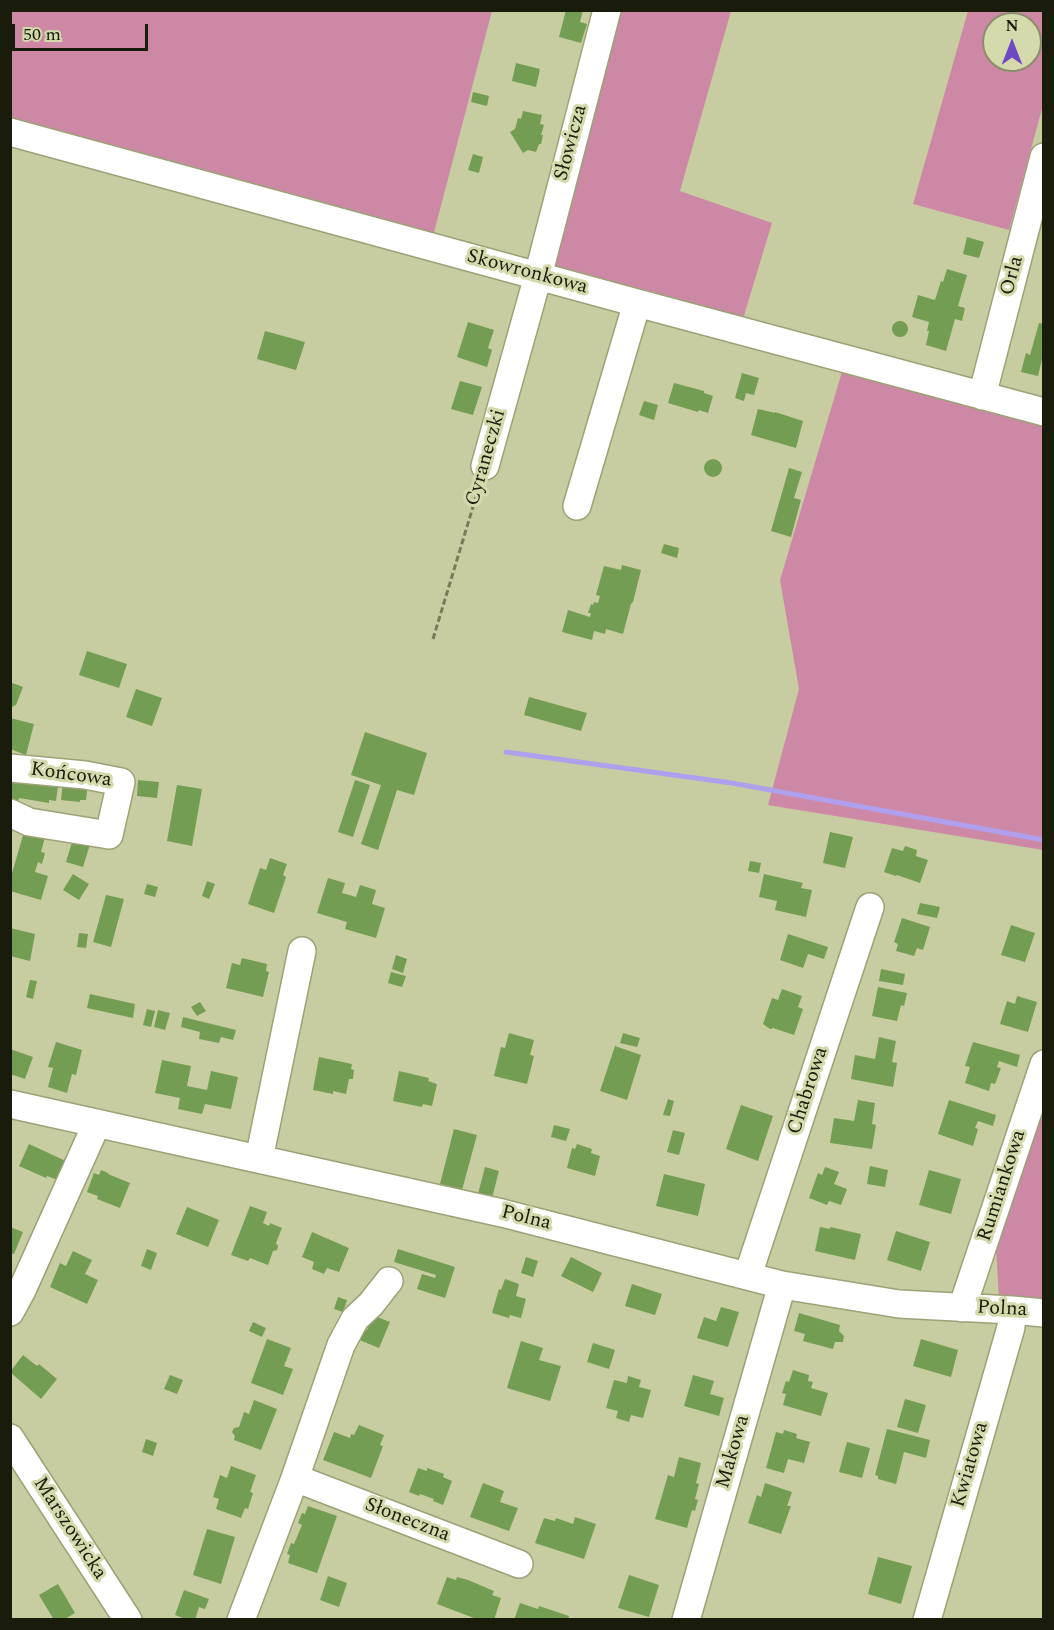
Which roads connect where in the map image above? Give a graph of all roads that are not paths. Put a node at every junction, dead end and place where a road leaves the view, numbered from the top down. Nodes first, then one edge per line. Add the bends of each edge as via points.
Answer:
1 (607, 10) edge
2 (10, 132) edge
3 (1044, 157) edge
4 (538, 276) junction
5 (637, 303) junction
6 (981, 396) junction
7 (1044, 412) edge
8 (485, 466) road end
9 (577, 506) dead end
10 (10, 768) edge
11 (10, 813) edge
12 (870, 907) dead end
13 (302, 951) dead end
14 (1044, 1064) edge
15 (10, 1104) edge
16 (97, 1123) junction
17 (259, 1159) junction
18 (748, 1275) junction
19 (389, 1281) dead end
20 (782, 1285) junction
21 (962, 1308) junction
22 (1012, 1310) junction
23 (10, 1312) edge
24 (1044, 1313) edge
25 (10, 1438) edge
26 (295, 1478) junction
27 (519, 1564) dead end
28 (128, 1620) edge
29 (242, 1620) edge
30 (686, 1620) edge
31 (927, 1620) edge

1 - 4 street, Słowicza
2 - 4 street, Skowronkowa
3 - 6 street, Orla
4 - 5 street, Skowronkowa
4 - 8 street, Cyraneczki
5 - 6 street, Skowronkowa
5 - 9 street
6 - 7 street, Skowronkowa
10 - 11 street, Końcowa via 121,782 109,835 28,822
12 - 18 street, Chabrowa
13 - 17 street
14 - 21 street, Rumiankowa
15 - 16 street, Polna
16 - 17 street, Polna
16 - 23 street
17 - 18 street, Polna via 502,1213
18 - 20 street, Polna
19 - 26 street via 355,1319 341,1345
20 - 21 street, Polna via 899,1304
20 - 30 street, Makowa
21 - 22 street, Polna
22 - 24 street, Polna
22 - 31 street, Kwiatowa via 1011,1327
25 - 28 street, Marszowicka
26 - 27 street, Słoneczna
26 - 29 street

